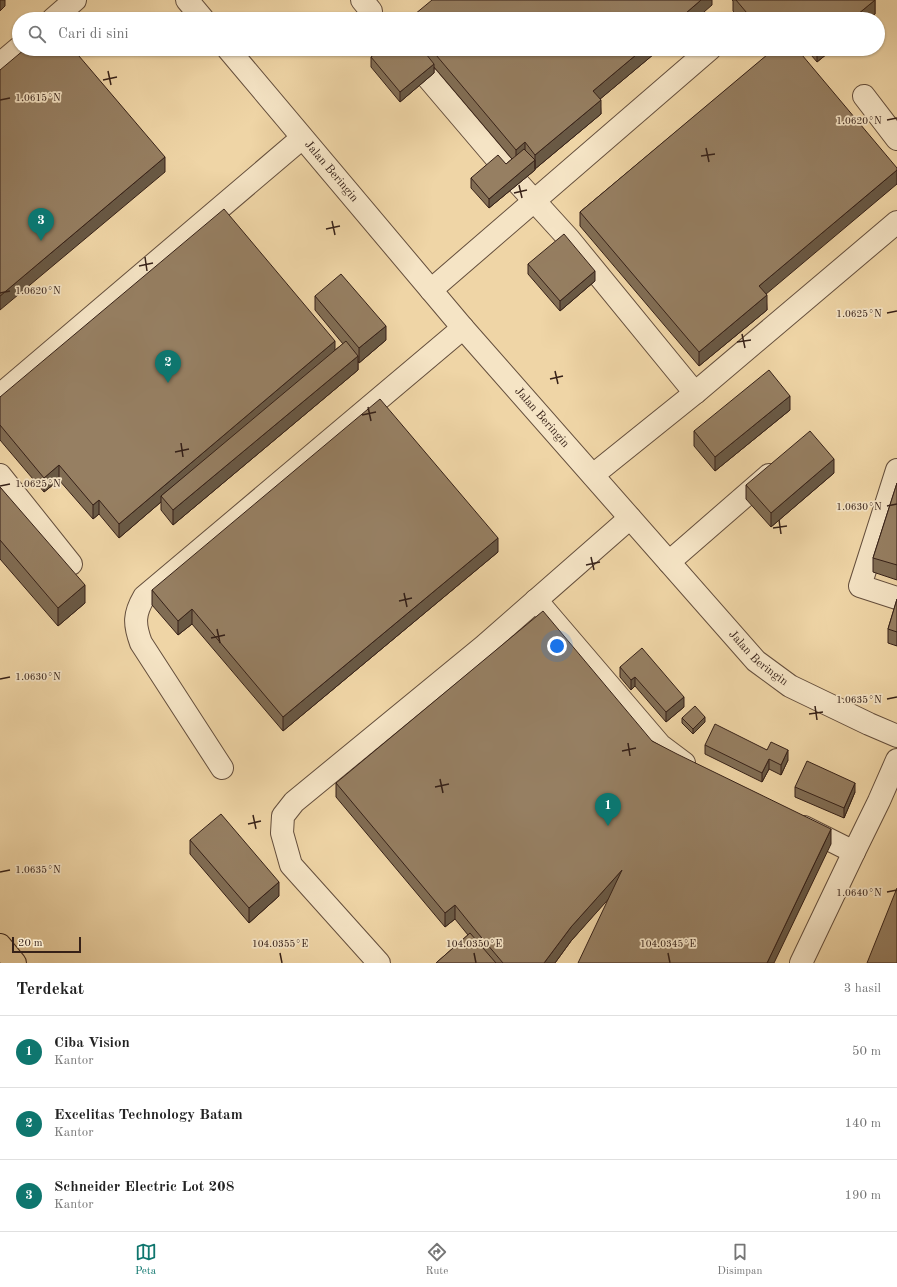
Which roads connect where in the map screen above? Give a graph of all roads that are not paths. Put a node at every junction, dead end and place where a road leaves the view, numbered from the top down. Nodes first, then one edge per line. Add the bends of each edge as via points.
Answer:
1 (75, 0) edge
2 (187, 0) edge
3 (61, 12) edge
4 (197, 12) edge
5 (12, 54) edge
6 (234, 56) edge
7 (702, 56) edge
8 (0, 64) edge
9 (428, 78) edge
10 (864, 96) dead end
11 (302, 138) junction
12 (897, 139) edge
13 (534, 201) junction
14 (897, 222) edge
15 (431, 290) junction
16 (464, 328) junction
17 (695, 393) junction
18 (0, 395) edge
19 (781, 465) edge
20 (897, 470) edge
21 (0, 475) edge
22 (593, 475) junction
23 (630, 518) junction
24 (669, 562) junction
25 (71, 564) dead end
26 (897, 598) edge
27 (536, 600) junction
28 (897, 736) edge
29 (897, 760) edge
30 (222, 768) dead end
31 (701, 773) edge
32 (784, 816) edge
33 (854, 852) junction
34 (0, 945) edge
35 (15, 963) edge
36 (379, 963) edge
37 (801, 963) edge

1 - 3 street
2 - 4 street
5 - 8 street
6 - 11 street, Jalan Beringin
7 - 13 street
9 - 13 street
10 - 12 street
11 - 15 street, Jalan Beringin
11 - 18 street
13 - 15 street
13 - 17 street via 569,239
14 - 17 street
15 - 16 street, Jalan Beringin
16 - 22 street, Jalan Beringin
16 - 30 street via 144,597 138,607 136,618 141,643
17 - 22 street
19 - 24 street
20 - 26 street via 860,586
21 - 25 street
22 - 23 street, Jalan Beringin
23 - 24 street, Jalan Beringin
23 - 27 street
24 - 28 street, Jalan Beringin via 756,661 790,686
27 - 31 street via 660,745
27 - 36 street via 294,802 284,816 282,834 291,865
29 - 33 street
32 - 33 street
33 - 37 street
34 - 35 main road

